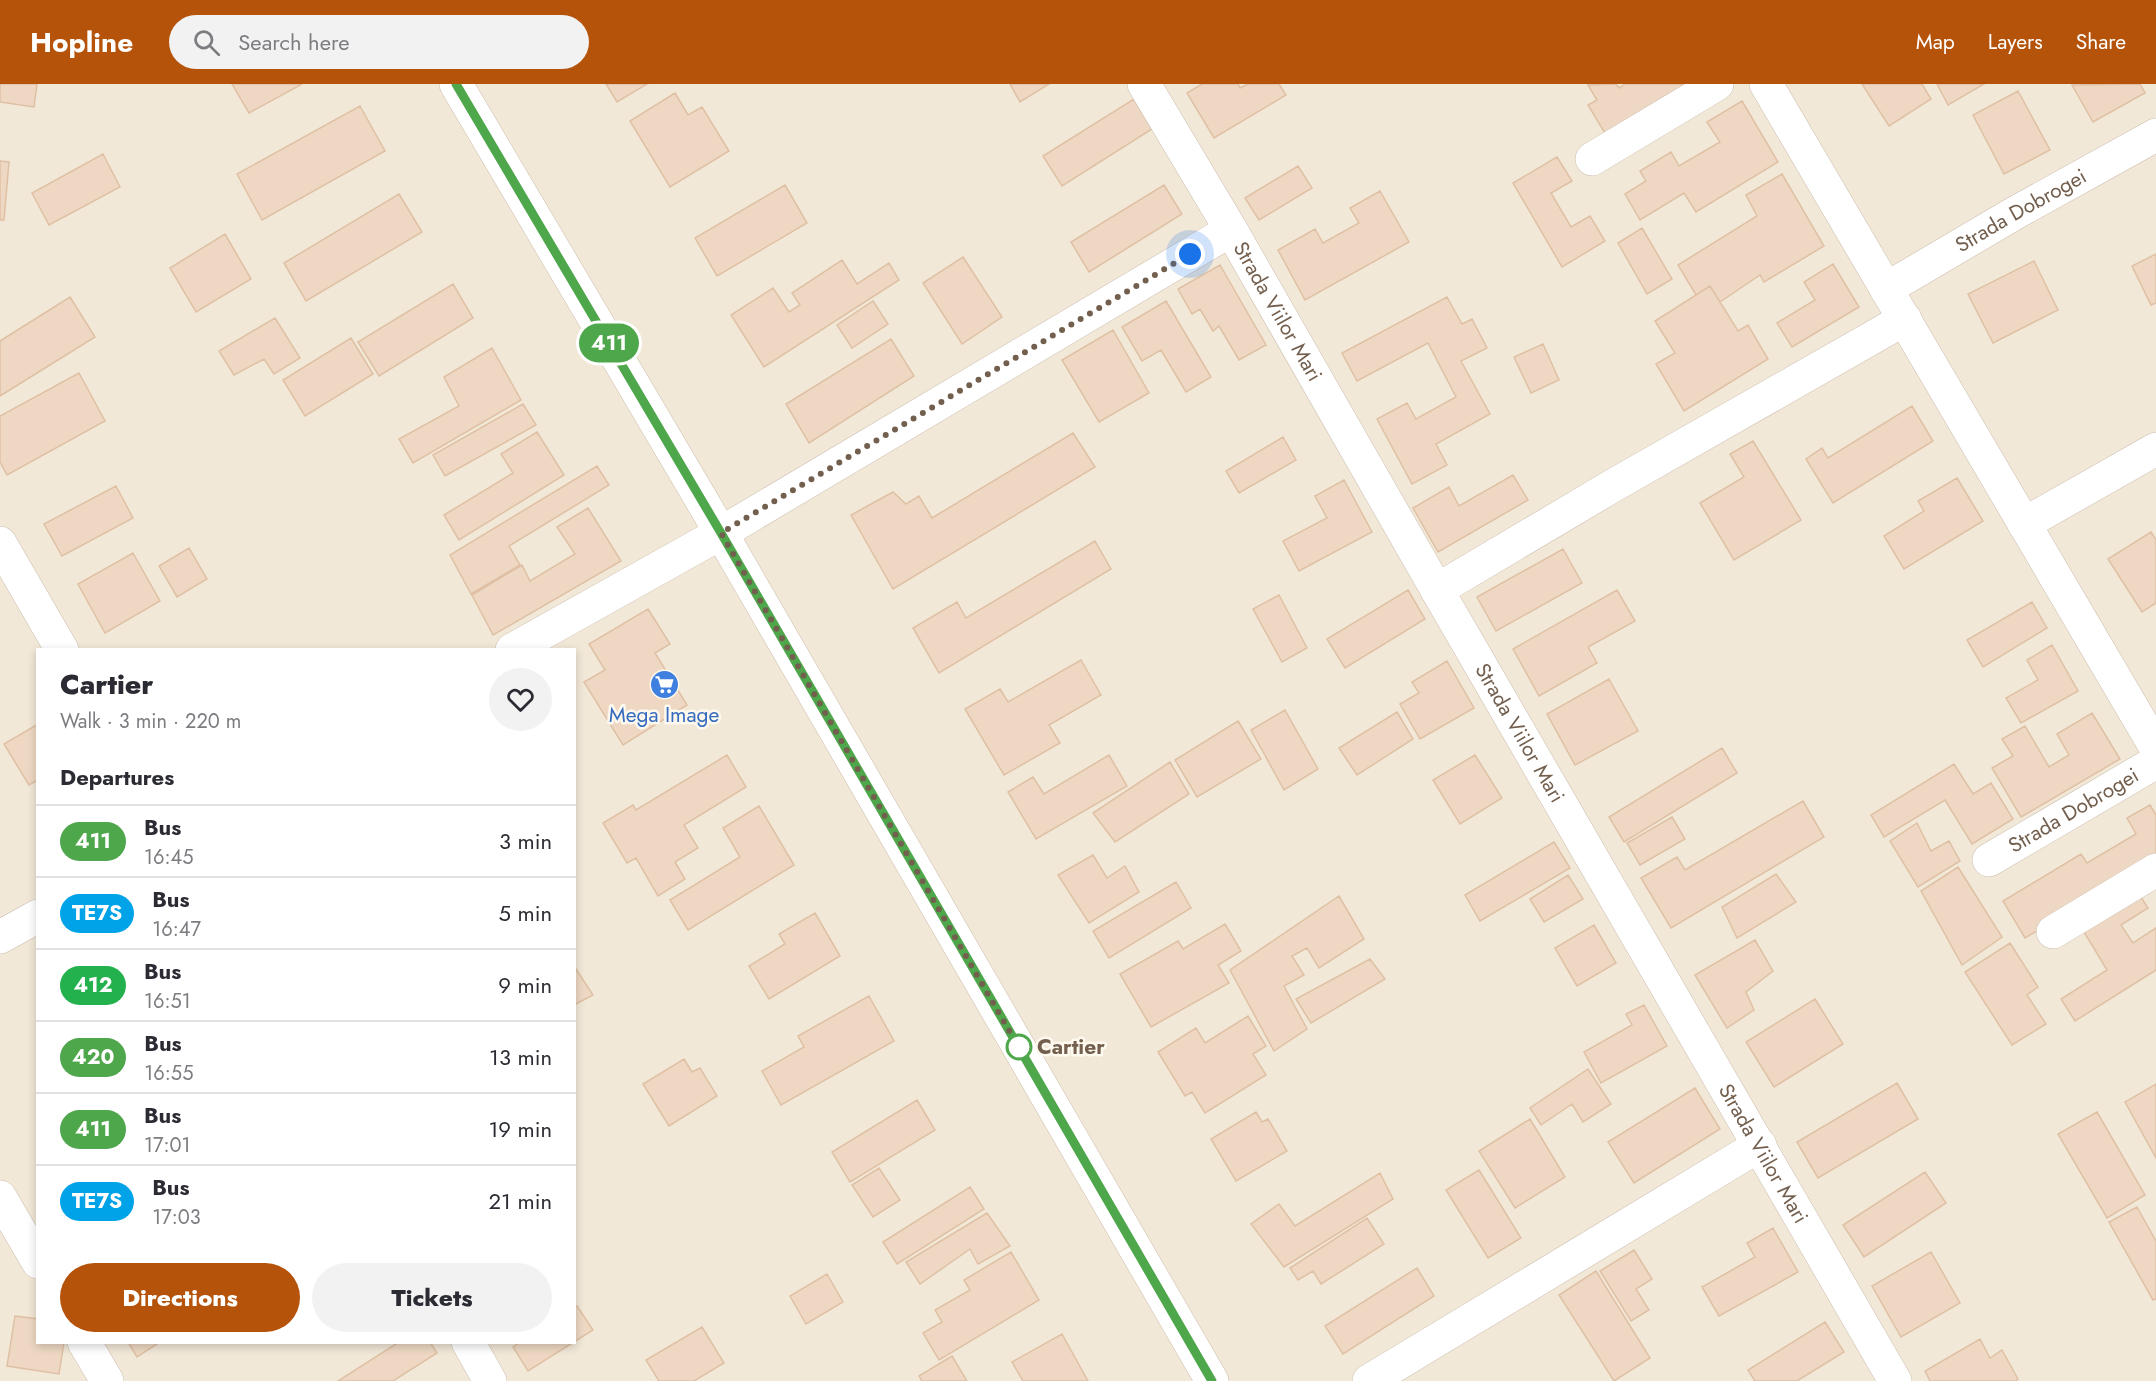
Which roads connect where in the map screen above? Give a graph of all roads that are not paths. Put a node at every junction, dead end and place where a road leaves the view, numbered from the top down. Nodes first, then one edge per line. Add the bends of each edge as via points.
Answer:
1 (456, 84) edge
2 (1718, 84) edge
3 (1766, 84) edge
4 (1146, 85) edge
5 (2156, 135) edge
6 (1592, 159) dead end
7 (1231, 230) junction
8 (1886, 289) junction
9 (1905, 319) junction
10 (2156, 449) edge
11 (2024, 524) junction
12 (721, 533) junction
13 (0, 543) edge
14 (1437, 590) junction
15 (61, 648) edge
16 (516, 648) edge
17 (2156, 748) edge
18 (2156, 762) edge
19 (1989, 860) dead end
20 (2156, 870) edge
21 (36, 917) edge
22 (2053, 932) dead end
23 (0, 937) edge
24 (1760, 1145) junction
25 (0, 1197) edge
26 (36, 1259) edge
27 (85, 1344) edge
28 (469, 1344) edge
29 (106, 1381) edge
30 (490, 1381) edge
31 (1212, 1381) edge
32 (1369, 1381) edge
33 (1895, 1381) edge

1 - 12 street
2 - 6 street
3 - 8 street, Strada Dobrogei
4 - 7 street, Strada Viilor Mari
5 - 8 street, Strada Dobrogei
7 - 12 street
7 - 14 street, Strada Viilor Mari
8 - 9 street, Strada Dobrogei
9 - 11 street, Strada Dobrogei
9 - 14 street
10 - 11 street
11 - 17 street, Strada Dobrogei
12 - 16 street
12 - 31 street
13 - 15 street
14 - 24 street, Strada Viilor Mari
18 - 19 street, Strada Dobrogei
20 - 22 street
21 - 23 street
24 - 32 street
24 - 33 street, Strada Viilor Mari
25 - 26 street
27 - 29 street
28 - 30 street

